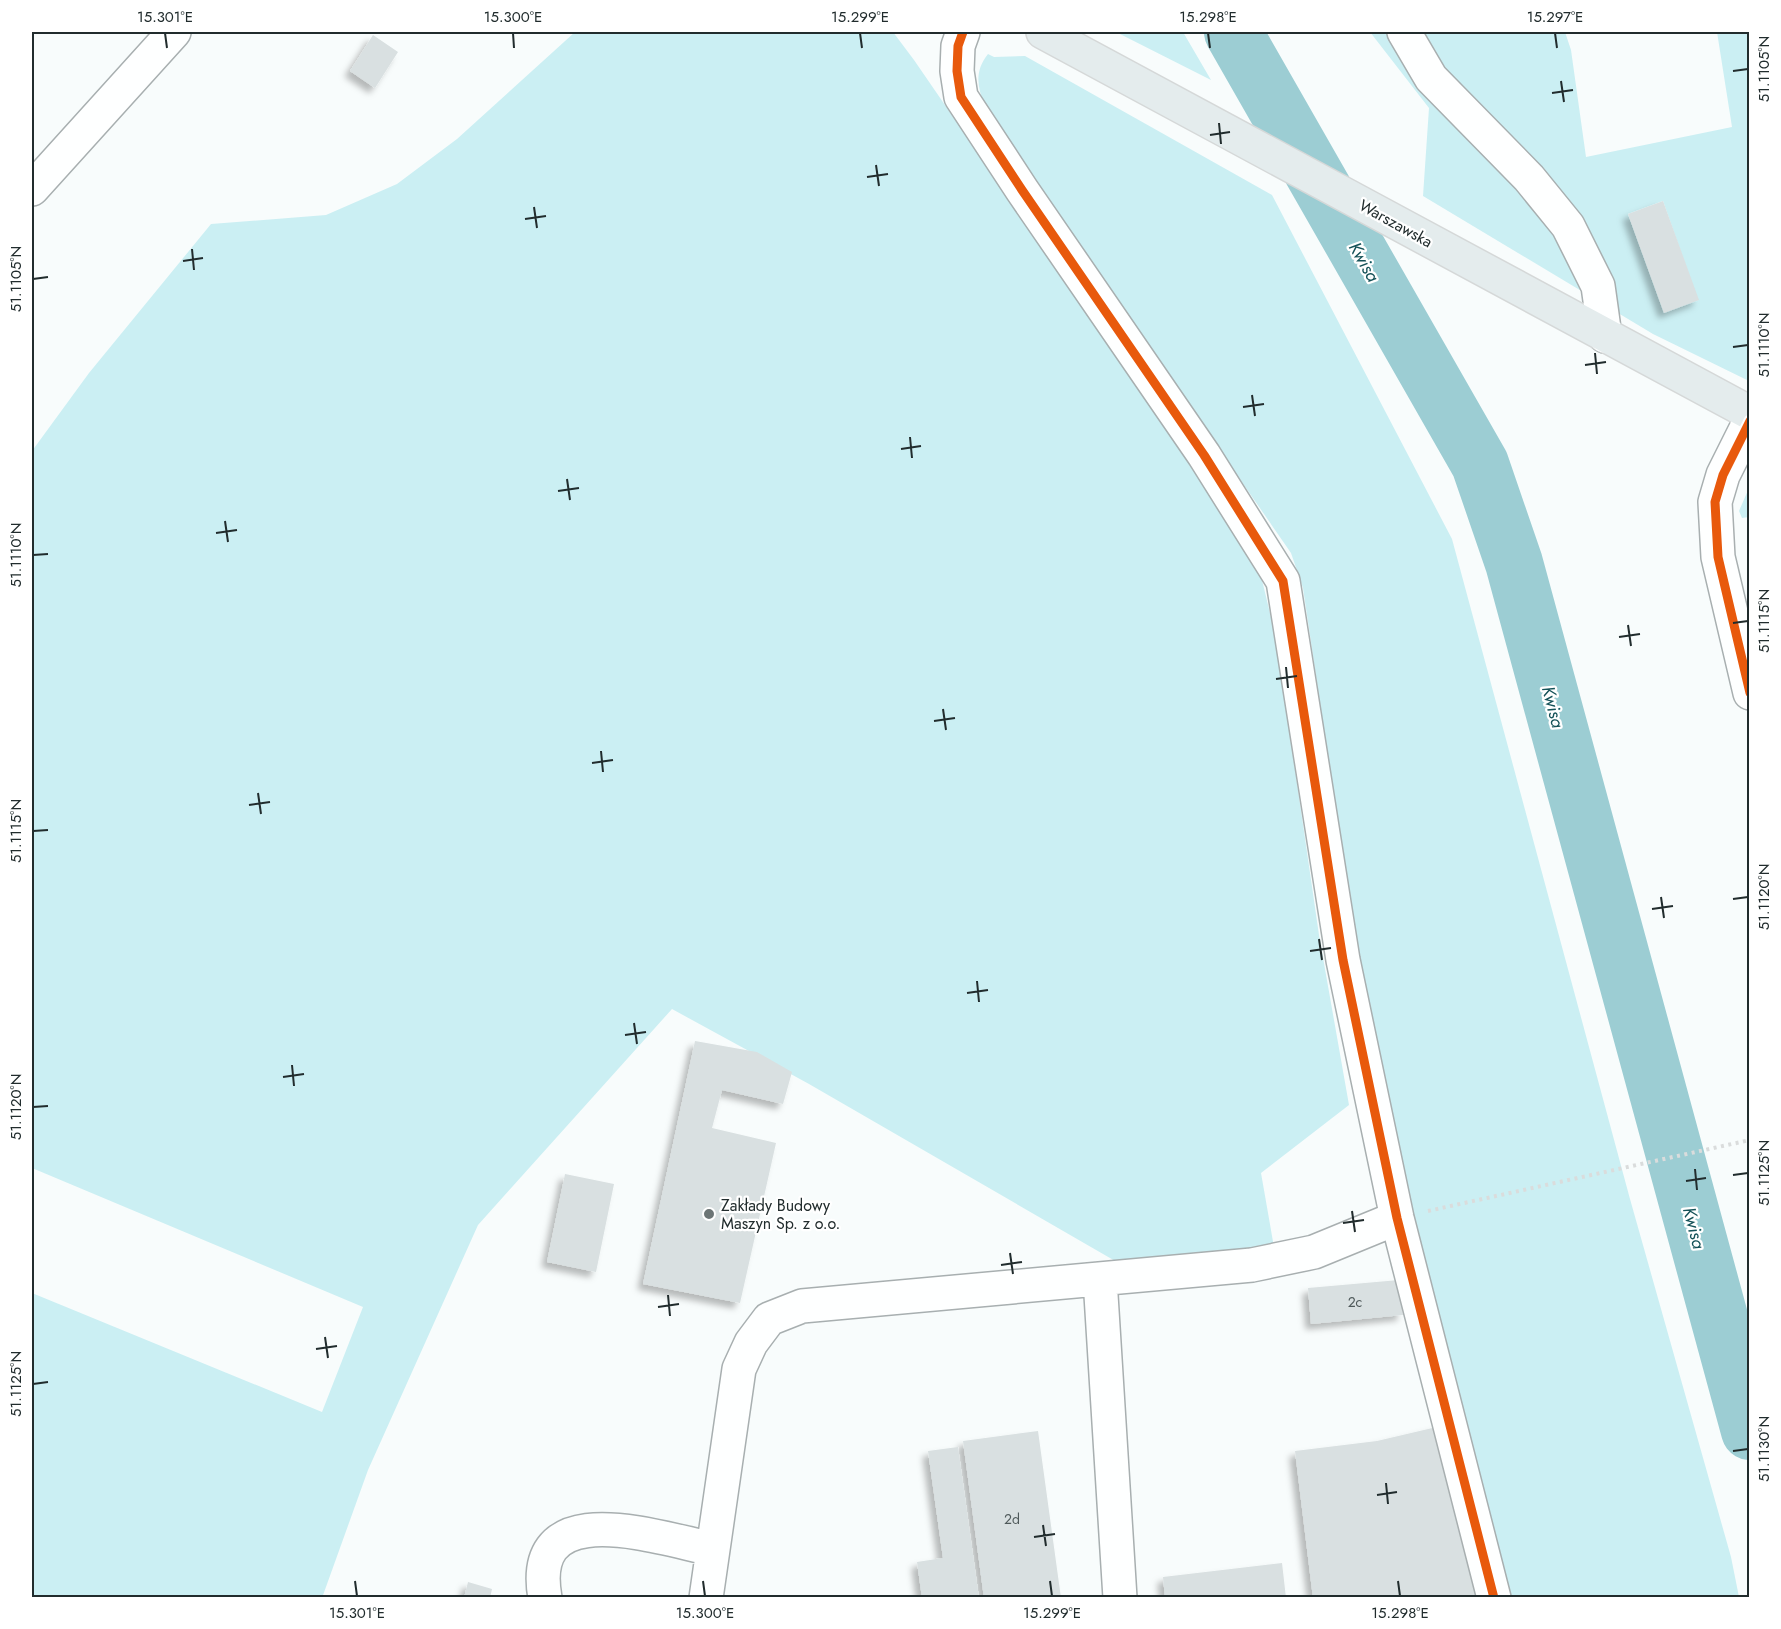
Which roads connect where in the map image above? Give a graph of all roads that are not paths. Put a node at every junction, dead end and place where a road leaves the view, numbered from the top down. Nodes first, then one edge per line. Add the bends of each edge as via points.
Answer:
1 (174, 32) edge
2 (963, 32) edge
3 (1043, 32) edge
4 (1404, 32) edge
5 (32, 189) edge
6 (1595, 331) junction
7 (1749, 413) edge
8 (1749, 421) edge
9 (1749, 693) edge
10 (1397, 1218) junction
11 (1100, 1279) junction
12 (713, 1549) junction
13 (545, 1598) edge
14 (706, 1598) edge
15 (1120, 1598) edge
16 (1494, 1598) edge

1 - 5 street
2 - 10 street via 957,71 961,97 1234,500 1283,581 1343,960
3 - 6 main road, Warszawska
4 - 6 street via 1431,78 1568,225 1598,286
6 - 7 main road, Warszawska
8 - 9 street via 1723,475 1715,502 1718,557
10 - 11 street via 1314,1252 1284,1259
10 - 16 street
11 - 12 street via 802,1306 769,1319 751,1343 739,1369
11 - 15 street
12 - 13 street via 609,1529 585,1529 562,1538 546,1555 542,1581
12 - 14 street

